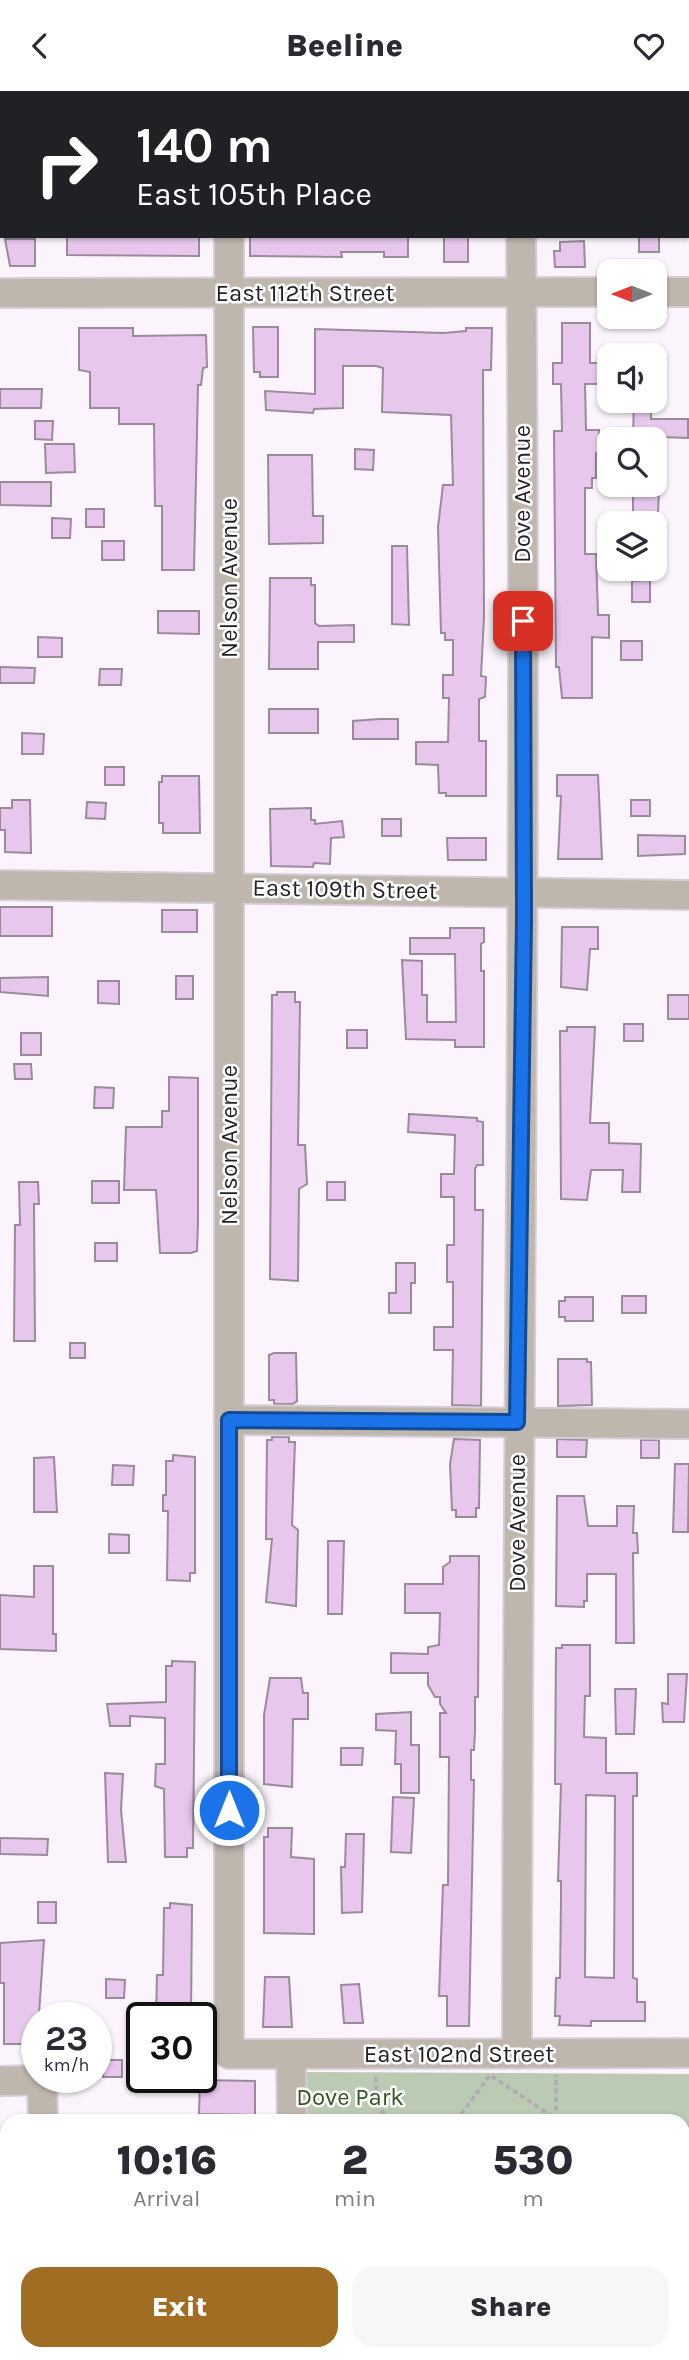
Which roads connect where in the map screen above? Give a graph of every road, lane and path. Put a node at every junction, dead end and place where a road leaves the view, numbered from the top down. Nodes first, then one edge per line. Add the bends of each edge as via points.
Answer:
1 (229, 238) edge
2 (521, 238) edge
3 (521, 292) junction
4 (597, 292) edge
5 (667, 292) edge
6 (689, 292) edge
7 (0, 293) edge
8 (229, 294) junction
9 (0, 885) edge
10 (229, 887) junction
11 (524, 893) junction
12 (689, 895) edge
13 (229, 1420) junction
14 (517, 1422) junction
15 (689, 1424) edge
16 (689, 2053) edge
17 (229, 2054) joint
18 (291, 2054) junction
19 (517, 2054) junction
20 (556, 2075) dead end
21 (376, 2076) dead end
22 (0, 2081) edge
23 (381, 2112) joint
24 (43, 2114) edge
25 (292, 2114) edge
26 (383, 2114) edge
27 (461, 2114) edge
28 (547, 2114) edge
29 (556, 2114) edge

1 - 8 street, Nelson Avenue
2 - 3 street, Dove Avenue
3 - 4 street, East 112th Street
3 - 8 street, East 112th Street
3 - 11 street, Dove Avenue
5 - 6 street
7 - 8 street, East 112th Street
8 - 10 street, Nelson Avenue
9 - 10 street, East 109th Street
10 - 11 street, East 109th Street
10 - 13 street, Nelson Avenue
11 - 12 street, East 109th Street
11 - 14 street, Dove Avenue
13 - 14 street
13 - 17 street, Nelson Avenue
14 - 15 street
14 - 19 street, Dove Avenue
16 - 19 street, East 102nd Street
17 - 18 street, East 102nd Street
18 - 19 street, East 102nd Street
18 - 25 street
20 - 29 path
21 - 23 path
22 - 24 street via 42,2080
23 - 26 path
27 - 28 path via 490,2075

